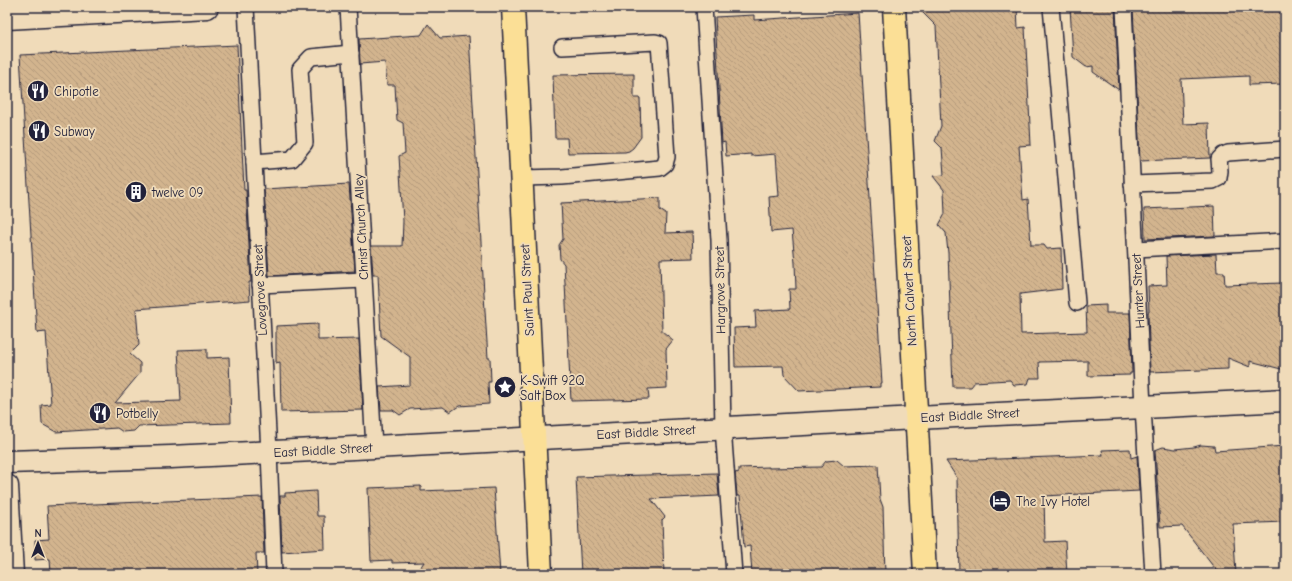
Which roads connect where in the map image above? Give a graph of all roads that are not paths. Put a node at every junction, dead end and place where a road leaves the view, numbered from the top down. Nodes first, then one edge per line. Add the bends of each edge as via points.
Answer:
1 (207, 7) edge
2 (246, 7) edge
3 (348, 7) edge
4 (513, 7) edge
5 (704, 7) edge
6 (894, 7) edge
7 (1051, 7) edge
8 (1124, 7) edge
9 (7, 18) edge
10 (562, 47) dead end
11 (351, 53) junction
12 (1285, 149) edge
13 (254, 162) junction
14 (521, 178) junction
15 (1132, 184) junction
16 (1285, 241) edge
17 (1136, 249) junction
18 (364, 280) junction
19 (260, 285) junction
20 (1077, 302) dead end
21 (1285, 400) edge
22 (1143, 407) junction
23 (916, 418) junction
24 (723, 428) junction
25 (535, 439) junction
26 (374, 447) junction
27 (269, 452) junction
28 (7, 462) edge
29 (7, 486) edge
30 (12, 574) edge
31 (274, 574) edge
32 (540, 574) edge
33 (734, 574) edge
34 (925, 574) edge
35 (1153, 574) edge

1 - 9 main road
2 - 13 lane, Lovegrove Street
3 - 11 lane, Christ Church Alley
4 - 14 main road, Saint Paul Street
5 - 24 lane, Hargrove Street via 719,240
6 - 23 main road, North Calvert Street
7 - 20 lane
8 - 15 lane, Hunter Street
10 - 14 lane via 659,43 667,157 665,164 660,168
11 - 13 lane via 311,57 300,69 305,143 292,159
11 - 18 lane, Christ Church Alley
12 - 15 lane via 1223,155 1219,159 1219,178 1213,181
13 - 19 lane, Lovegrove Street
14 - 25 main road, Saint Paul Street
15 - 17 lane, Hunter Street
16 - 17 lane
17 - 22 lane, Hunter Street
18 - 19 lane
18 - 26 lane, Christ Church Alley
19 - 27 lane, Lovegrove Street
21 - 22 main road, East Biddle Street
22 - 23 main road, East Biddle Street
22 - 35 lane, Hunter Street
23 - 24 main road, East Biddle Street
23 - 34 main road, North Calvert Street
24 - 25 main road, East Biddle Street
24 - 33 lane, Hargrove Street
25 - 26 main road, East Biddle Street
25 - 32 main road, Saint Paul Street
26 - 27 main road, East Biddle Street
27 - 28 main road, East Biddle Street
27 - 31 lane, Lovegrove Street
29 - 30 main road

